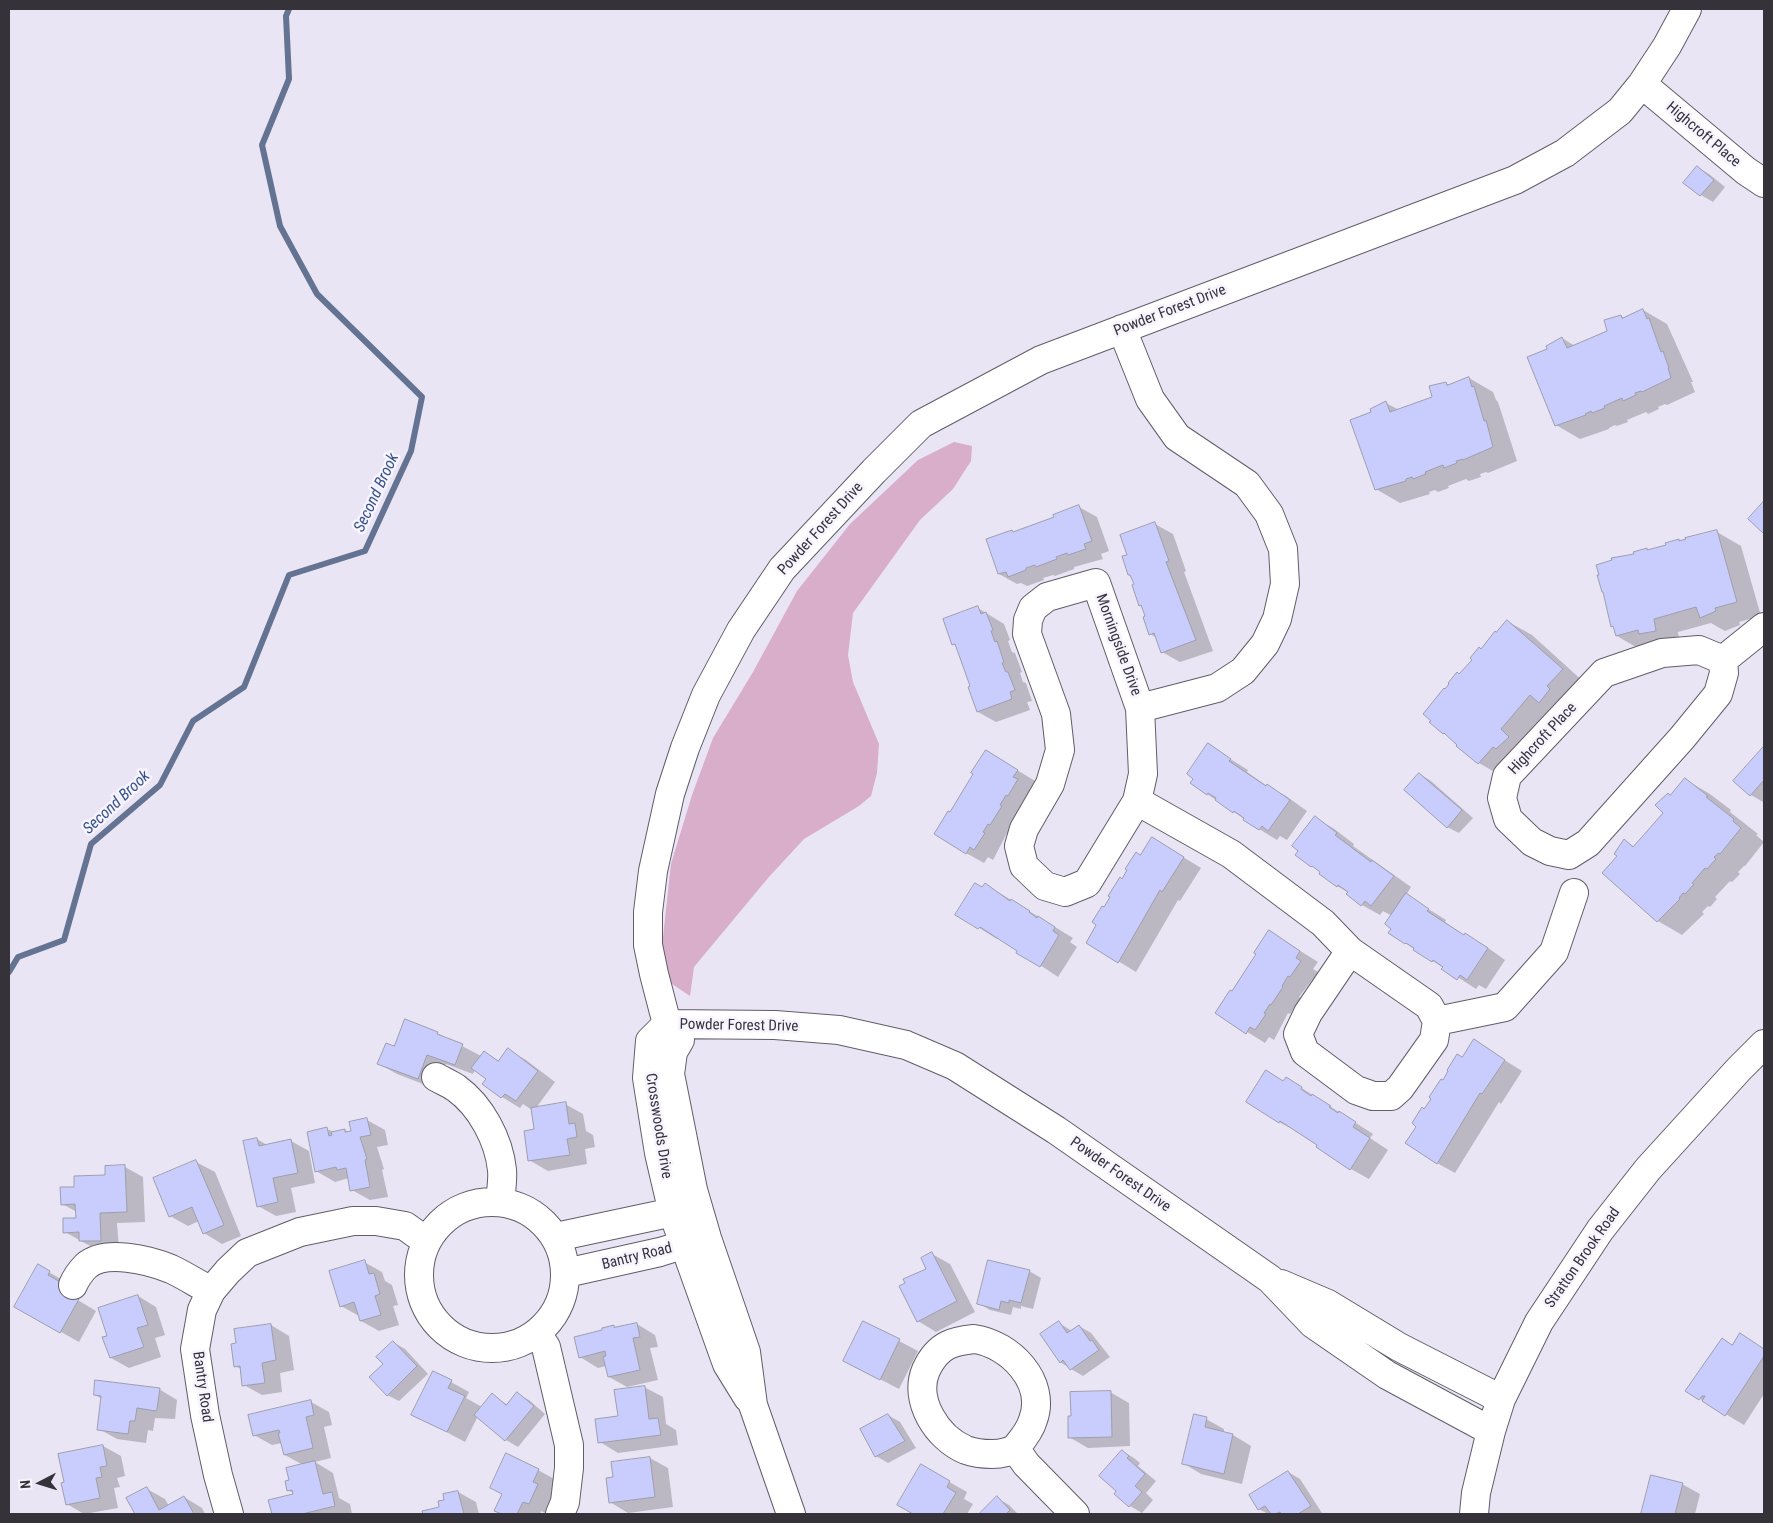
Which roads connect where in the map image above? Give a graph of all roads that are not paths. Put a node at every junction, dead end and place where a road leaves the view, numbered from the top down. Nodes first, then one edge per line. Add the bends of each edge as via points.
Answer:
1 (1687, 9) edge
2 (1642, 84) junction
3 (1764, 183) edge
4 (1122, 329) junction
5 (1764, 627) edge
6 (1723, 660) junction
7 (1140, 708) junction
8 (1137, 802) junction
9 (1574, 893) dead end
10 (1350, 951) junction
11 (1437, 1021) junction
12 (667, 1024) junction
13 (1764, 1044) edge
14 (436, 1077) dead end
15 (500, 1201) junction
16 (685, 1210) junction
17 (556, 1237) junction
18 (426, 1241) junction
19 (696, 1241) junction
20 (566, 1274) junction
21 (1270, 1280) junction
22 (73, 1285) dead end
23 (211, 1291) junction
24 (537, 1333) junction
25 (1501, 1399) junction
26 (1491, 1431) junction
27 (1015, 1448) junction
28 (230, 1514) edge
29 (560, 1514) edge
30 (791, 1514) edge
31 (1075, 1514) edge
32 (1474, 1514) edge

1 - 2 street, Powder Forest Drive
2 - 3 street, Highcroft Place
2 - 4 street, Powder Forest Drive via 1620,111 1565,153 1515,180
4 - 7 street, Morningside Drive via 1150,399 1177,436 1247,484 1269,514 1283,549 1285,584 1277,619 1265,644 1243,671 1217,688
4 - 12 street, Powder Forest Drive via 1041,360 921,424 782,569 740,630 706,695 685,748 670,794 653,871 648,945
5 - 6 street
6 - 6 street, Highcroft Place via 1724,673 1718,694 1588,843 1570,855 1550,851 1532,842 1508,819 1502,798 1507,776 1604,674 1662,654 1699,650
7 - 8 street, Morningside Drive via 1143,774
7 - 8 street, Morningside Drive via 1096,584 1047,597 1033,608 1027,634 1056,714 1060,750 1050,784 1024,829 1019,846 1024,866 1045,886 1065,892 1087,883
8 - 10 street via 1231,854 1324,923
9 - 11 street via 1554,952 1505,1007
10 - 11 street via 1429,1006
10 - 11 street via 1308,1013 1298,1034 1305,1052 1356,1090 1373,1096 1390,1096 1400,1088 1434,1040
12 - 16 street, Crosswoods Drive via 650,1041 647,1078 660,1153
12 - 21 street, Powder Forest Drive via 775,1025 839,1030 906,1045 955,1066 1056,1130
13 - 25 street, Stratton Brook Road via 1648,1169 1600,1230 1538,1322
14 - 15 street via 473,1103 489,1127 502,1172
15 - 17 street via 522,1207 535,1215
15 - 18 street via 478,1202 457,1210 439,1223
16 - 17 street
16 - 19 street, Crosswoods Drive
17 - 20 street
18 - 23 street, Bantry Road via 405,1226 376,1221 353,1221 300,1232 247,1253
18 - 24 street via 419,1262 419,1285 425,1306 437,1324 461,1341 497,1349 518,1344
19 - 20 street, Bantry Road
19 - 30 street, Crosswoods Drive via 727,1364 753,1405
20 - 24 street via 563,1296 553,1316
21 - 25 street, Powder Forest Drive via 1328,1304 1399,1347
21 - 26 street, Powder Forest Drive via 1312,1324 1357,1355 1387,1375
22 - 23 street via 87,1265 122,1257 171,1269
23 - 28 street, Bantry Road via 202,1310 196,1349 205,1415
24 - 29 street via 546,1347 569,1444 565,1502
25 - 26 street, Stratton Brook Road
26 - 32 street, Stratton Brook Road
27 - 27 street via 1034,1420 1036,1401 1033,1384 1024,1370 1001,1348 988,1341 960,1340 936,1353 924,1375 922,1390 924,1404 944,1434 966,1450 983,1454
27 - 31 street via 1026,1464

